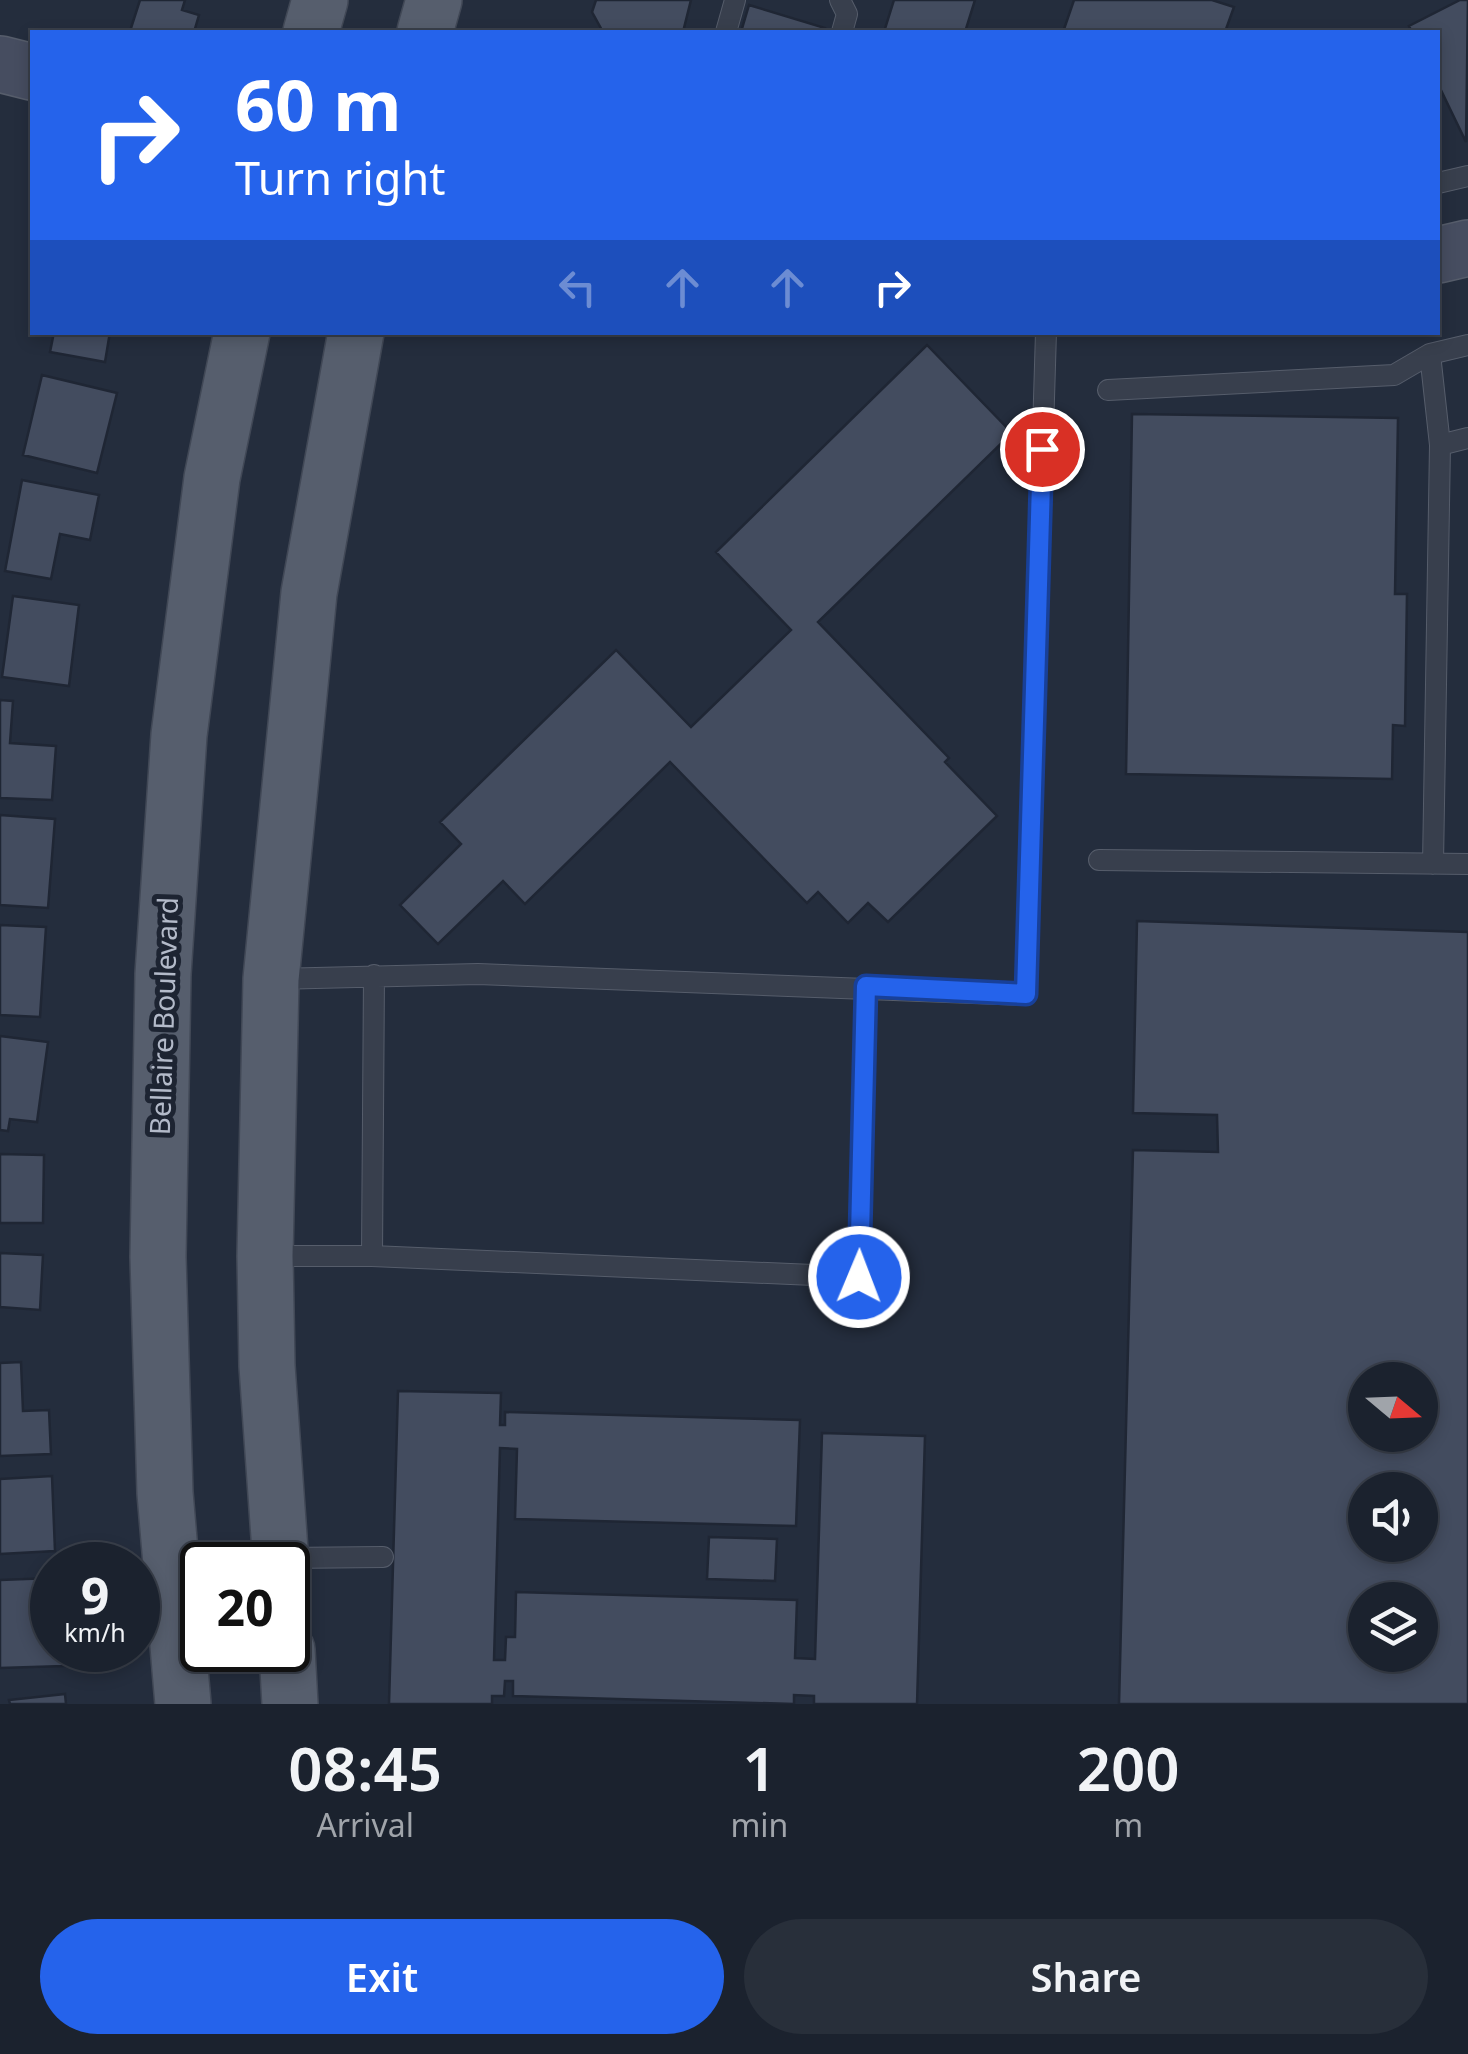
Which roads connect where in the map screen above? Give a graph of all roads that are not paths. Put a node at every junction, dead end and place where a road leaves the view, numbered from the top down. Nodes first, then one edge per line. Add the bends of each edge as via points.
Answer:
1 (320, 0) edge
2 (434, 0) edge
3 (735, 0) edge
4 (840, 0) edge
5 (312, 30) edge
6 (426, 30) edge
7 (727, 30) edge
8 (843, 30) edge
9 (0, 64) edge
10 (30, 72) edge
11 (1468, 176) edge
12 (1440, 183) edge
13 (1468, 248) edge
14 (1440, 255) edge
15 (241, 335) edge
16 (355, 335) edge
17 (1046, 335) edge
18 (1468, 345) edge
19 (1430, 354) junction
20 (1108, 390) dead end
21 (1468, 438) edge
22 (1440, 445) junction
23 (1099, 860) dead end
24 (1434, 864) junction
25 (1468, 864) edge
26 (374, 975) junction
27 (271, 979) junction
28 (866, 986) junction
29 (265, 1256) junction
30 (372, 1256) junction
31 (280, 1542) edge
32 (383, 1557) dead end
33 (310, 1561) edge
34 (288, 1672) edge
35 (183, 1704) edge
36 (290, 1704) edge

1 - 5 main road
2 - 6 main road
3 - 7 lane
4 - 8 lane via 848,14
9 - 10 street
11 - 12 lane
13 - 14 street
15 - 35 main road, Bellaire Boulevard via 212,478 179,736 163,974 158,1276 164,1493
16 - 27 main road via 309,593
17 - 28 lane via 1026,994
18 - 19 lane
19 - 20 lane via 1394,375
19 - 22 lane
21 - 22 lane
22 - 24 lane
23 - 24 lane
24 - 25 lane
26 - 27 lane
26 - 28 lane
26 - 30 lane
27 - 29 main road
28 - 30 lane via 859,1277
29 - 30 lane
29 - 31 main road
32 - 33 lane
34 - 36 main road

